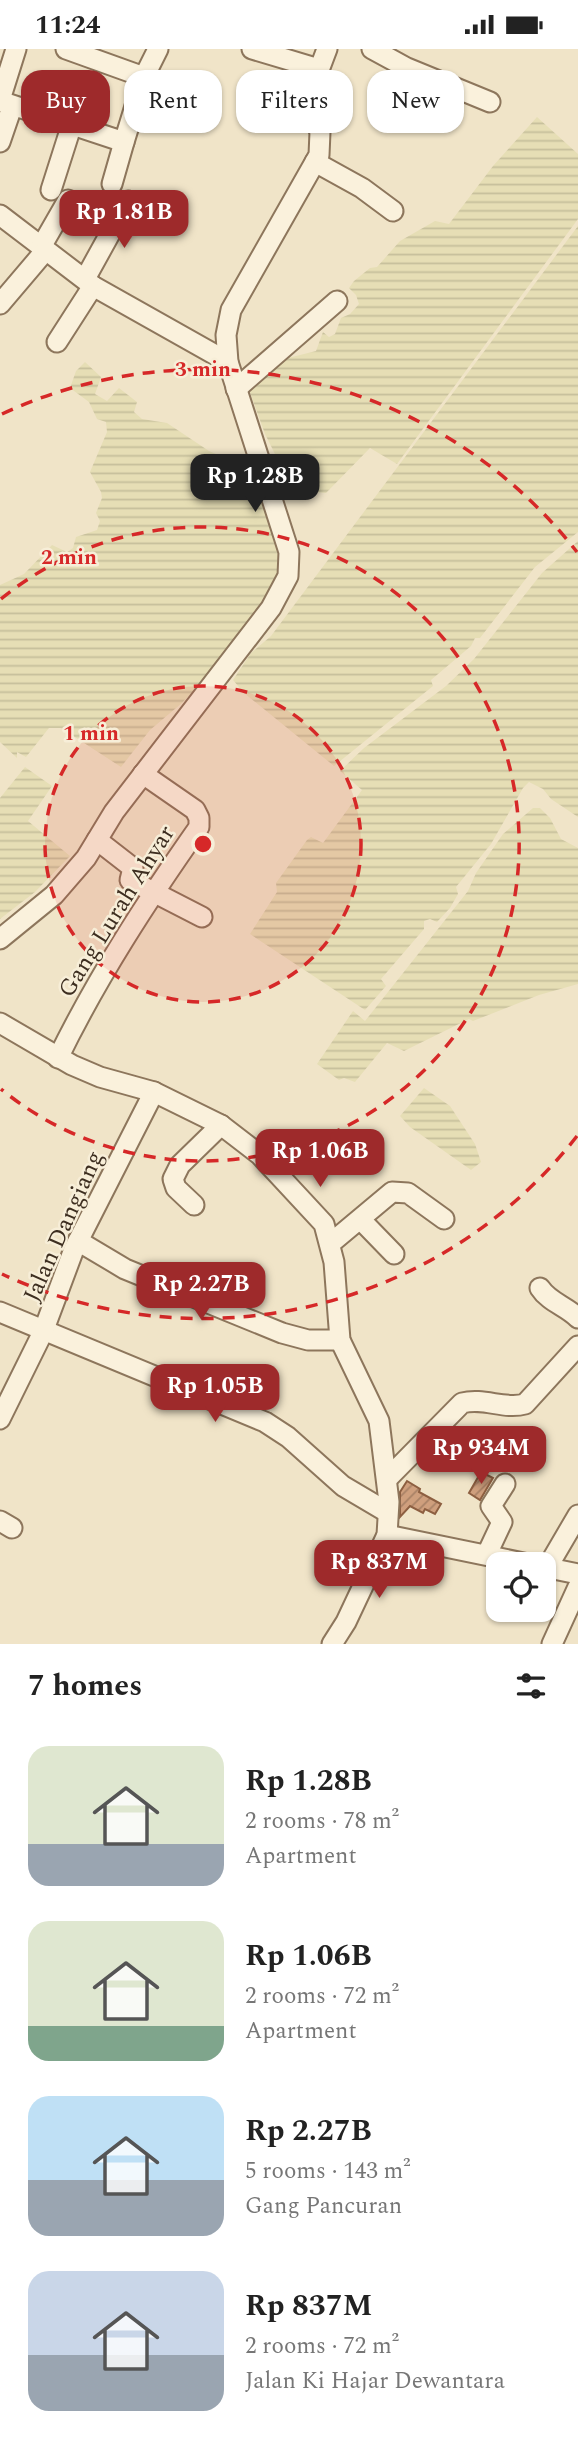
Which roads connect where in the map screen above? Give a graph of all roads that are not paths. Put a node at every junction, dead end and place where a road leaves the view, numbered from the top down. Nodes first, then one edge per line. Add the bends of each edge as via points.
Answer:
1 (16, 49) edge
2 (66, 49) edge
3 (158, 49) edge
4 (252, 49) edge
5 (327, 49) edge
6 (372, 49) edge
7 (319, 69) junction
8 (148, 70) edge
9 (124, 71) edge
10 (490, 102) dead end
11 (4, 103) edge
12 (21, 108) edge
13 (70, 133) edge
14 (98, 133) edge
15 (127, 133) edge
16 (0, 142) edge
17 (124, 142) junction
18 (315, 162) junction
19 (112, 184) dead end
20 (128, 201) dead end
21 (393, 211) dead end
22 (2, 222) edge
23 (43, 249) junction
24 (89, 282) junction
25 (337, 301) dead end
26 (0, 304) edge
27 (57, 342) dead end
28 (228, 362) junction
29 (236, 390) junction
30 (143, 774) junction
31 (97, 840) junction
32 (154, 891) junction
33 (202, 917) dead end
34 (0, 939) edge
35 (0, 1023) edge
36 (58, 1058) junction
37 (154, 1092) junction
38 (221, 1125) junction
39 (194, 1205) dead end
40 (444, 1219) dead end
41 (361, 1220) junction
42 (78, 1241) junction
43 (331, 1243) junction
44 (394, 1254) dead end
45 (540, 1288) dead end
46 (0, 1312) edge
47 (578, 1318) edge
48 (43, 1332) junction
49 (340, 1340) junction
50 (578, 1346) edge
51 (0, 1419) edge
52 (387, 1479) junction
53 (505, 1484) dead end
54 (387, 1512) junction
55 (578, 1515) edge
56 (387, 1535) junction
57 (488, 1552) edge
58 (552, 1552) edge
59 (486, 1554) edge
60 (556, 1569) edge
61 (578, 1574) edge
62 (578, 1587) edge
63 (332, 1644) edge
64 (552, 1644) edge

1 - 11 street
2 - 9 street
3 - 8 street
4 - 7 street
5 - 7 street
6 - 10 street
7 - 18 street via 307,102 320,132
11 - 12 street
11 - 16 street
13 - 23 street
14 - 17 street
15 - 17 street
17 - 19 street
18 - 21 street
18 - 28 street via 231,310 226,335
20 - 24 street
22 - 23 street
23 - 24 street
23 - 26 street
24 - 27 street
24 - 28 street
25 - 29 street
28 - 29 street
29 - 30 street via 289,552 288,576 271,608
30 - 31 street
30 - 32 street, Gang Lurah Ahyar via 195,810 199,818 199,827
31 - 32 street via 133,868 130,880
31 - 34 street via 54,895
32 - 33 street
32 - 36 street, Gang Lurah Ahyar via 86,1001
35 - 36 street
36 - 37 street via 100,1077
37 - 38 street
37 - 42 street, Jalan Dangiang
38 - 39 street via 180,1165 173,1179
38 - 43 street via 295,1189 324,1224
40 - 41 street via 399,1191
41 - 43 street
41 - 44 street
42 - 48 street, Jalan Dangiang
42 - 49 street via 125,1269 282,1333 308,1340
43 - 49 street
45 - 47 street
46 - 48 street
48 - 51 street, Jalan Dangiang
48 - 54 street via 265,1422 344,1486
49 - 52 street via 379,1422
50 - 52 street via 525,1404 461,1403
52 - 54 street
53 - 57 street via 491,1506 502,1522
54 - 56 street
55 - 58 street
56 - 59 street
56 - 63 street
60 - 61 street
62 - 64 street

